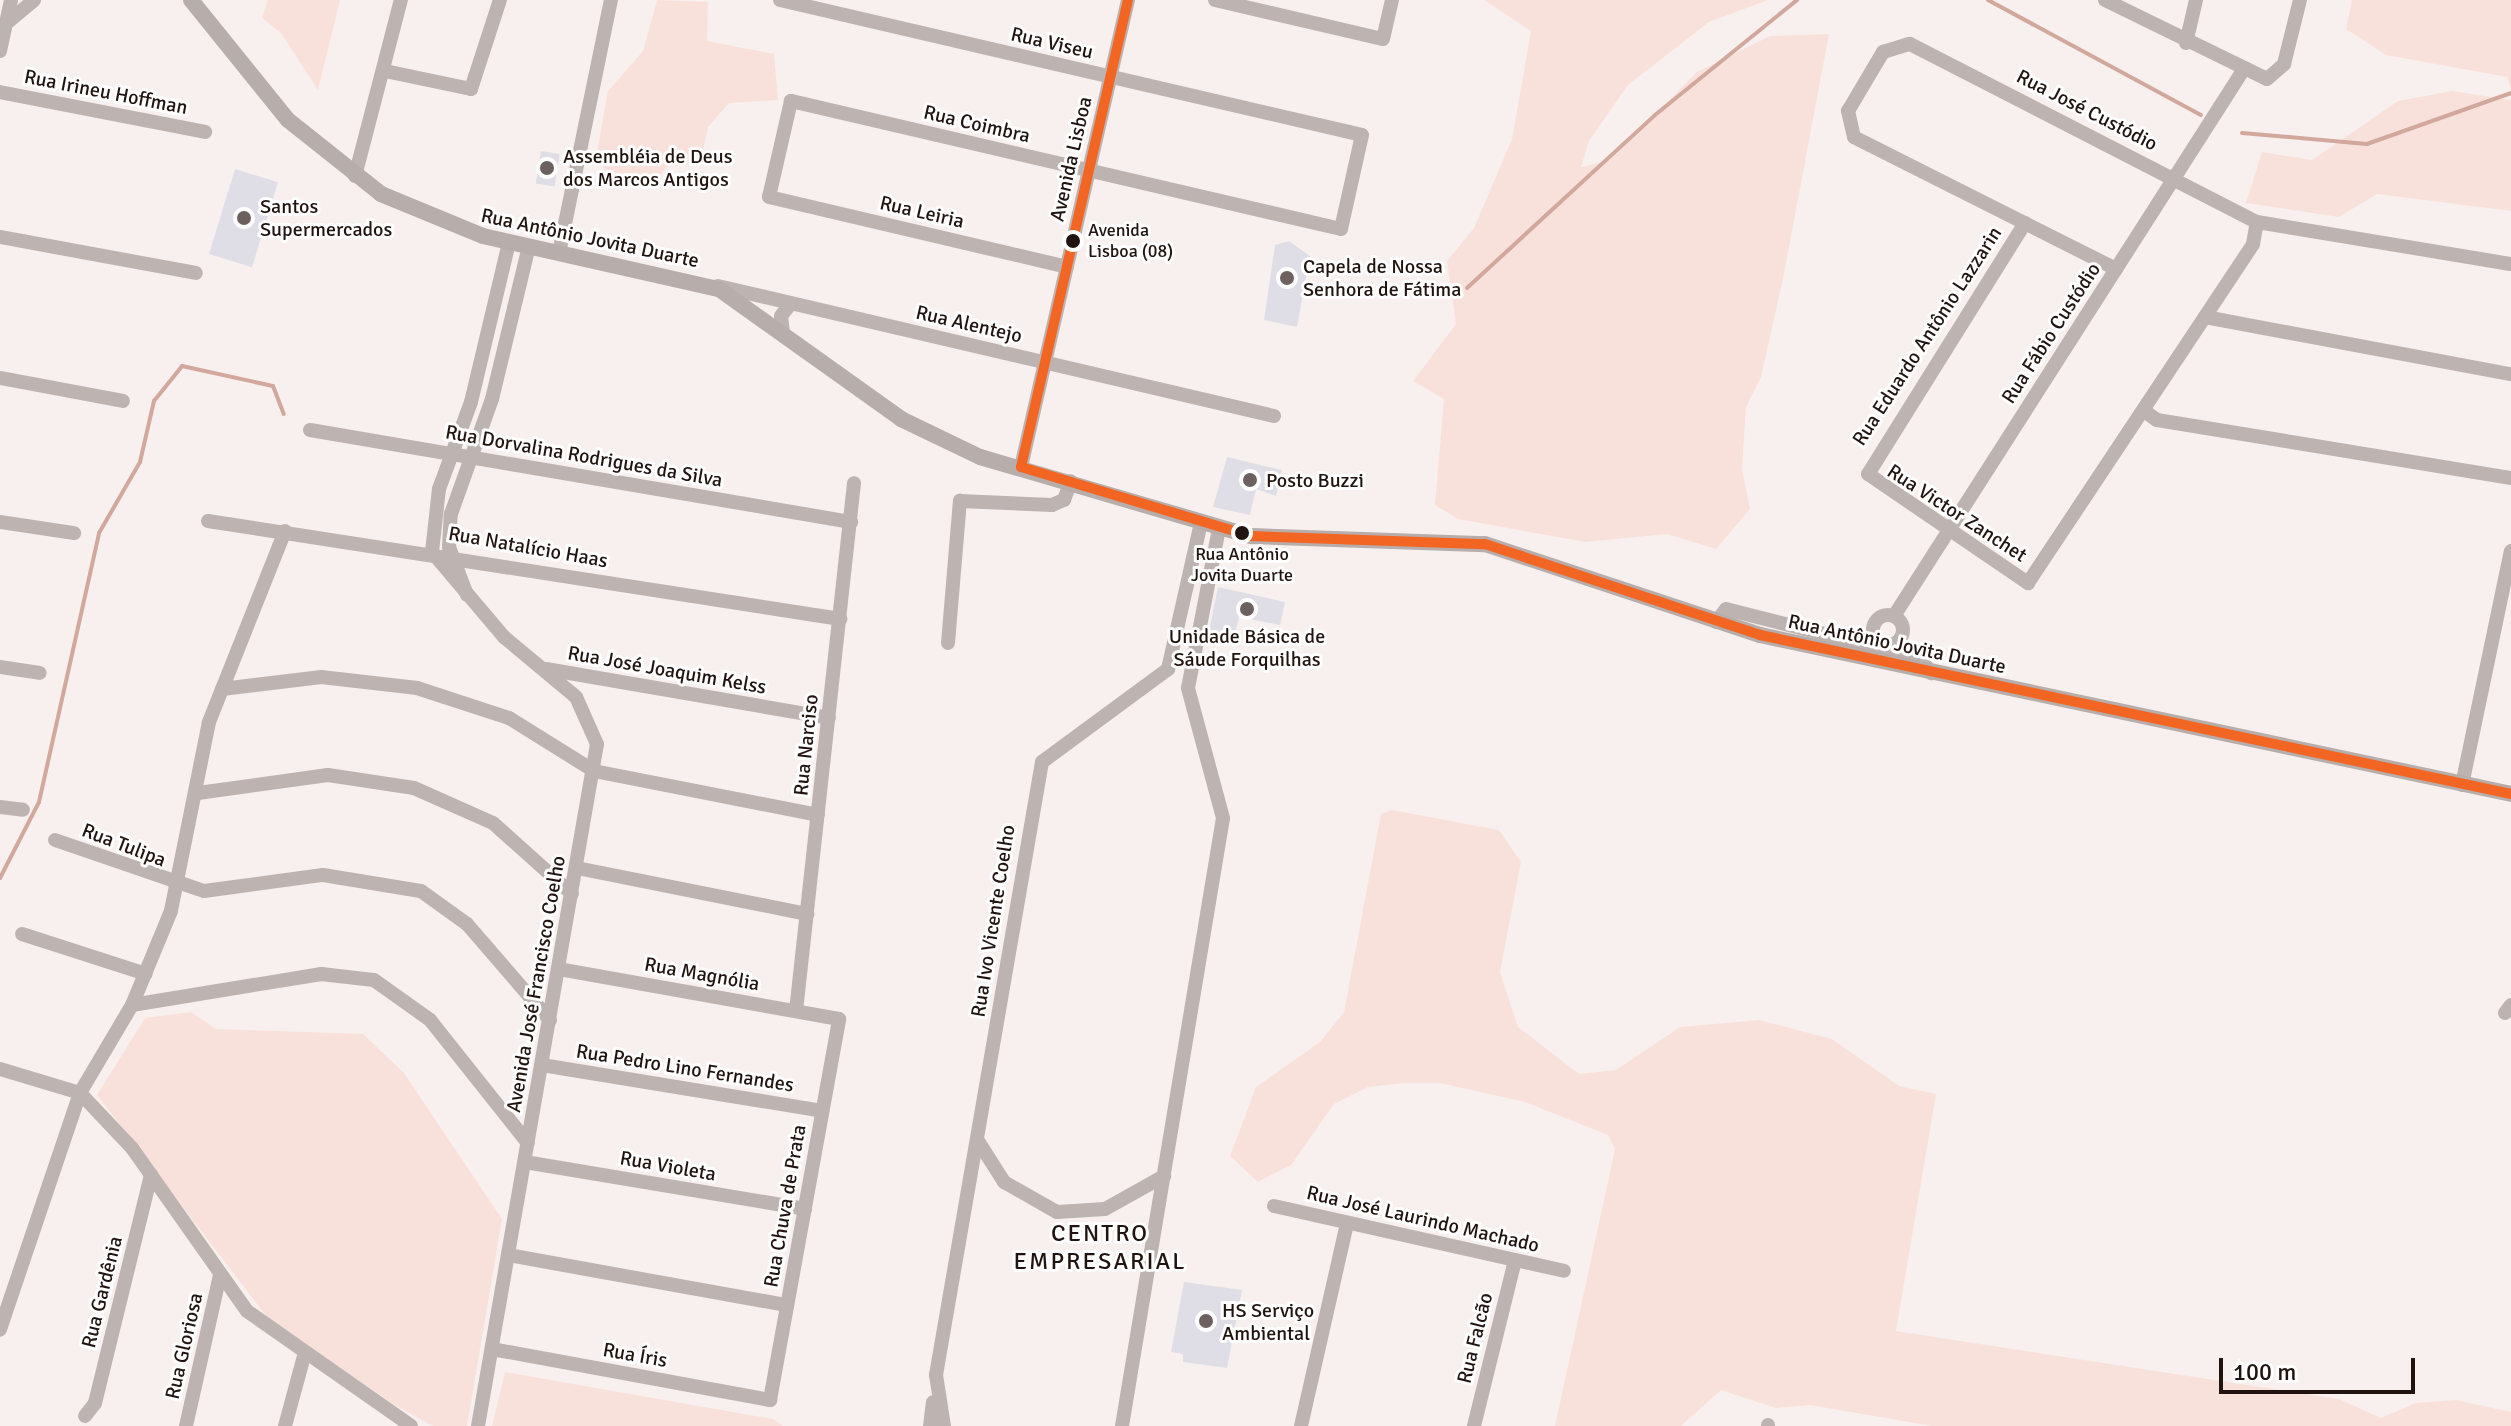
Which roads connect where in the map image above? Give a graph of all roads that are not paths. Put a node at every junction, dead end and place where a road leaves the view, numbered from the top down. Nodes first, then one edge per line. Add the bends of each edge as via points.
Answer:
1 (11, 0) edge
2 (34, 0) edge
3 (191, 0) edge
4 (401, 0) edge
5 (500, 0) edge
6 (611, 0) edge
7 (780, 0) edge
8 (1128, 0) edge
9 (1215, 0) edge
10 (1392, 0) edge
11 (2105, 0) edge
12 (2196, 0) edge
13 (2300, 0) edge
14 (814, 4) edge
15 (8, 22) junction
16 (2186, 43) junction
17 (0, 51) edge
18 (385, 71) junction
19 (2242, 72) junction
20 (1110, 77) junction
21 (0, 92) edge
22 (205, 132) dead end
23 (1089, 170) junction
24 (355, 176) junction
25 (2175, 177) junction
26 (769, 197) joint
27 (2257, 222) junction
28 (2025, 223) junction
29 (1341, 229) joint
30 (0, 237) edge
31 (509, 242) junction
32 (529, 246) junction
33 (559, 253) junction
34 (2511, 264) edge
35 (1067, 267) junction
36 (2116, 269) junction
37 (196, 273) dead end
38 (702, 282) junction
39 (791, 303) junction
40 (2205, 317) junction
41 (783, 332) junction
42 (1045, 362) junction
43 (2511, 374) edge
44 (0, 378) edge
45 (123, 401) dead end
46 (2143, 410) junction
47 (1274, 416) dead end
48 (310, 430) dead end
49 (451, 454) junction
50 (471, 457) junction
51 (1021, 467) junction
52 (1868, 474) joint
53 (2511, 478) edge
54 (1071, 481) junction
55 (854, 483) dead end
56 (208, 521) dead end
57 (0, 522) edge
58 (851, 522) junction
59 (1201, 523) junction
60 (1219, 528) junction
61 (285, 531) junction
62 (1948, 531) junction
63 (74, 533) dead end
64 (432, 550) junction
65 (2511, 551) edge
66 (453, 556) junction
67 (468, 600) junction
68 (1894, 616) junction
69 (840, 619) junction
70 (1716, 622) junction
71 (948, 643) dead end
72 (1882, 647) junction
73 (0, 667) edge
74 (545, 669) junction
75 (40, 673) dead end
76 (1931, 673) junction
77 (1161, 680) junction
78 (1188, 688) junction
79 (222, 689) junction
80 (829, 718) junction
81 (594, 771) junction
82 (2462, 785) junction
83 (198, 793) junction
84 (2511, 794) edge
85 (0, 807) edge
86 (23, 810) dead end
87 (818, 815) junction
88 (55, 840) dead end
89 (577, 868) junction
90 (180, 887) junction
91 (572, 894) junction
92 (807, 914) junction
93 (22, 934) dead end
94 (559, 969) junction
95 (146, 974) junction
96 (132, 1005) junction
97 (796, 1011) junction
98 (839, 1019) joint
99 (550, 1020) junction
100 (542, 1065) junction
101 (0, 1069) edge
102 (80, 1093) junction
103 (822, 1111) junction
104 (977, 1140) junction
105 (528, 1143) junction
106 (525, 1162) junction
107 (151, 1175) junction
108 (1164, 1176) junction
109 (1274, 1206) dead end
110 (805, 1209) junction
111 (1347, 1223) junction
112 (508, 1255) junction
113 (1515, 1260) junction
114 (1564, 1271) dead end
115 (220, 1275) junction
116 (787, 1305) junction
117 (1, 1327) edge
118 (492, 1349) junction
119 (304, 1356) junction
120 (935, 1390) junction
121 (770, 1400) joint
122 (85, 1416) dead end
123 (385, 1419) edge
124 (186, 1426) edge
125 (285, 1426) edge
126 (411, 1426) edge
127 (478, 1426) edge
128 (930, 1426) edge
129 (944, 1426) edge
130 (1122, 1426) edge
131 (1301, 1426) edge
132 (1474, 1426) edge

1 - 15 street
2 - 15 street
3 - 24 main road, Rua Antônio Jovita Duarte via 288,120
4 - 18 street
5 - 18 street via 471,89
6 - 33 street
7 - 14 street, Rua Viseu
8 - 20 street, Avenida Lisboa
9 - 10 street via 1383,39
11 - 16 street
12 - 16 street
13 - 19 street via 2277,74
14 - 20 street, Rua Viseu
15 - 17 street
16 - 19 street
18 - 24 street
19 - 25 street, Rua Fábio Custódio
20 - 23 street, Avenida Lisboa
20 - 29 street, Rua Viseu via 1362,135
21 - 22 street, Rua Irineu Hoffman
23 - 26 street, Rua Coimbra via 791,101
23 - 29 street, Rua Coimbra
23 - 35 street, Avenida Lisboa
24 - 31 main road, Rua Antônio Jovita Duarte via 426,214
25 - 27 street, Rua José Custódio
25 - 28 street, Rua José Custódio via 1896,43 1883,52 1846,124 1854,137
25 - 36 street, Rua Fábio Custódio
26 - 35 street, Rua Leiria
27 - 34 street, Rua José Custódio
27 - 40 street via 2253,244
28 - 36 street
28 - 52 street, Rua Eduardo Antônio Lazzarin
30 - 37 street
31 - 32 main road, Rua Antônio Jovita Duarte
31 - 49 street
32 - 33 main road, Rua Antônio Jovita Duarte
32 - 50 street, Avenida José Francisco Coelho
33 - 38 main road, Rua Antônio Jovita Duarte
35 - 42 street, Avenida Lisboa
36 - 62 street, Rua Fábio Custódio
38 - 39 street, Rua Alentejo
38 - 41 main road, Rua Antônio Jovita Duarte
39 - 41 street via 781,316
39 - 42 street, Rua Alentejo
40 - 43 street
40 - 46 street
41 - 51 main road, Rua Antônio Jovita Duarte via 918,430
42 - 47 street, Rua Alentejo
42 - 51 street, Avenida Lisboa
44 - 45 street
46 - 53 street via 2157,420
46 - 62 street, Rua Victor Zanchet via 2028,583
48 - 49 street, Rua Dorvalina Rodrigues da Silva
49 - 50 street, Rua Dorvalina Rodrigues da Silva
49 - 64 street via 433,514
50 - 58 street, Rua Dorvalina Rodrigues da Silva
50 - 66 street, Avenida José Francisco Coelho via 451,514
51 - 54 main road, Rua Antônio Jovita Duarte
52 - 62 street, Rua Victor Zanchet
54 - 59 main road, Rua Antônio Jovita Duarte
54 - 71 street via 1064,500 1052,505 960,501
55 - 58 street, Rua Narciso
56 - 61 street, Rua Natalício Haas
57 - 63 street
58 - 69 street, Rua Narciso
59 - 60 main road, Rua Antônio Jovita Duarte
59 - 77 street via 1171,661
60 - 70 main road, Rua Antônio Jovita Duarte via 1280,539 1475,542
60 - 78 street
61 - 64 street, Rua Natalício Haas
61 - 79 street
62 - 68 street, Rua Fábio Custódio
64 - 66 street, Rua Natalício Haas
64 - 67 street, Avenida José Francisco Coelho
65 - 82 street
66 - 67 street, Avenida José Francisco Coelho
66 - 69 street, Rua Natalício Haas
67 - 74 street, Avenida José Francisco Coelho
68 - 72 street via 1874,627
68 - 72 street via 1903,633
69 - 80 street, Rua Narciso
70 - 72 street via 1726,609
70 - 76 main road, Rua Antônio Jovita Duarte
72 - 76 street via 1920,658
73 - 75 street
74 - 80 street, Rua José Joaquim Kelss
74 - 81 street, Avenida José Francisco Coelho via 592,718
76 - 82 main road, Rua Antônio Jovita Duarte
77 - 78 street
77 - 104 street, Rua Ivo Vicente Coelho via 1042,762
78 - 108 street via 1223,818
79 - 81 street via 321,677 417,688 509,718
79 - 83 street
80 - 87 street, Rua Narciso
81 - 87 street
81 - 89 street, Avenida José Francisco Coelho
82 - 84 main road, Rua Antônio Jovita Duarte
83 - 90 street
83 - 91 street via 328,775 424,790 493,823
85 - 86 street
87 - 92 street, Rua Narciso
88 - 90 street, Rua Tulipa
89 - 91 street, Avenida José Francisco Coelho
89 - 92 street
90 - 95 street
90 - 99 street, Rua Tulipa via 204,891 323,875 403,884 451,909
91 - 94 street, Avenida José Francisco Coelho
92 - 97 street, Rua Narciso
93 - 95 street
94 - 97 street, Rua Magnólia
94 - 99 street, Avenida José Francisco Coelho
95 - 96 street
96 - 102 street
96 - 105 street via 321,974 374,980 430,1020
97 - 98 street, Rua Magnólia
98 - 103 street, Rua Chuva de Prata
99 - 100 street, Avenida José Francisco Coelho
100 - 103 street, Rua Pedro Lino Fernandes
100 - 105 street, Avenida José Francisco Coelho
101 - 102 street
102 - 107 street
102 - 117 street
103 - 110 street, Rua Chuva de Prata
104 - 108 street via 1004,1182 1057,1212 1105,1209
104 - 120 street, Rua Ivo Vicente Coelho
105 - 106 street, Avenida José Francisco Coelho
106 - 110 street, Rua Violeta
106 - 112 street, Avenida José Francisco Coelho
107 - 115 street
107 - 122 street, Rua Gardênia via 95,1403
108 - 130 street
109 - 111 street, Rua José Laurindo Machado
110 - 116 street, Rua Chuva de Prata
111 - 113 street, Rua José Laurindo Machado
111 - 131 street
112 - 116 street
112 - 118 street, Avenida José Francisco Coelho
113 - 114 street, Rua José Laurindo Machado
113 - 132 street, Rua Falcão
115 - 119 street via 247,1311
115 - 124 street, Rua Gloriosa
116 - 121 street, Rua Chuva de Prata
118 - 121 street, Rua Íris
118 - 127 street, Avenida José Francisco Coelho
119 - 123 street
119 - 125 street
120 - 128 street, Rua Ivo Vicente Coelho
120 - 129 street, Rua Ivo Vicente Coelho
123 - 126 street

